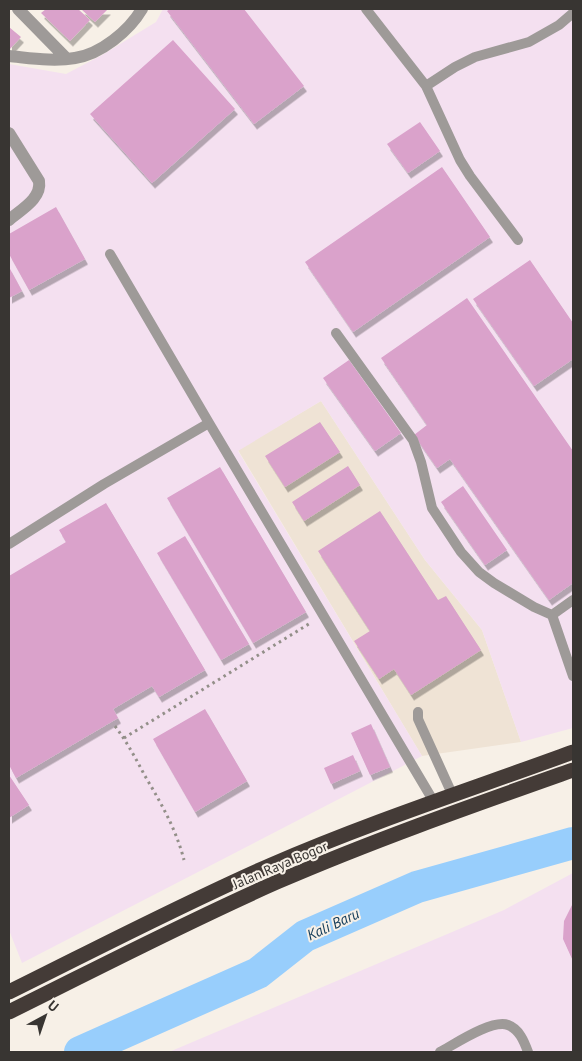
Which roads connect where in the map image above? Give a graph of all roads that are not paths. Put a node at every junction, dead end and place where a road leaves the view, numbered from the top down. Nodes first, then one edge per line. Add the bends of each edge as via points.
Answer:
1 (18, 9) edge
2 (366, 9) edge
3 (137, 11) edge
4 (573, 13) edge
5 (9, 56) edge
6 (67, 59) junction
7 (426, 86) junction
8 (9, 133) edge
9 (9, 220) edge
10 (518, 240) dead end
11 (110, 254) dead end
12 (336, 333) dead end
13 (209, 423) junction
14 (9, 544) edge
15 (573, 600) edge
16 (552, 615) junction
17 (573, 676) edge
18 (418, 712) dead end
19 (573, 752) edge
20 (573, 770) edge
21 (452, 796) junction
22 (434, 802) junction
23 (9, 992) edge
24 (9, 1012) edge
25 (440, 1052) edge
26 (528, 1052) edge

1 - 6 street
2 - 7 lane
3 - 6 street via 109,43 86,56
4 - 7 lane via 529,42 475,57
5 - 6 street
7 - 10 lane via 460,160
8 - 9 street via 39,186 33,199
11 - 13 lane
12 - 16 lane via 413,440 432,508 461,552 494,584
13 - 14 lane
13 - 22 lane
15 - 16 lane
16 - 17 lane
18 - 21 lane via 418,719
19 - 21 highway, Jalan Raya Bogor
20 - 24 highway, Jalan Raya Bogor via 430,820 278,882 210,912
21 - 22 highway, Jalan Raya Bogor
22 - 23 highway, Jalan Raya Bogor via 271,865
25 - 26 lane via 485,1028 503,1024 518,1032

